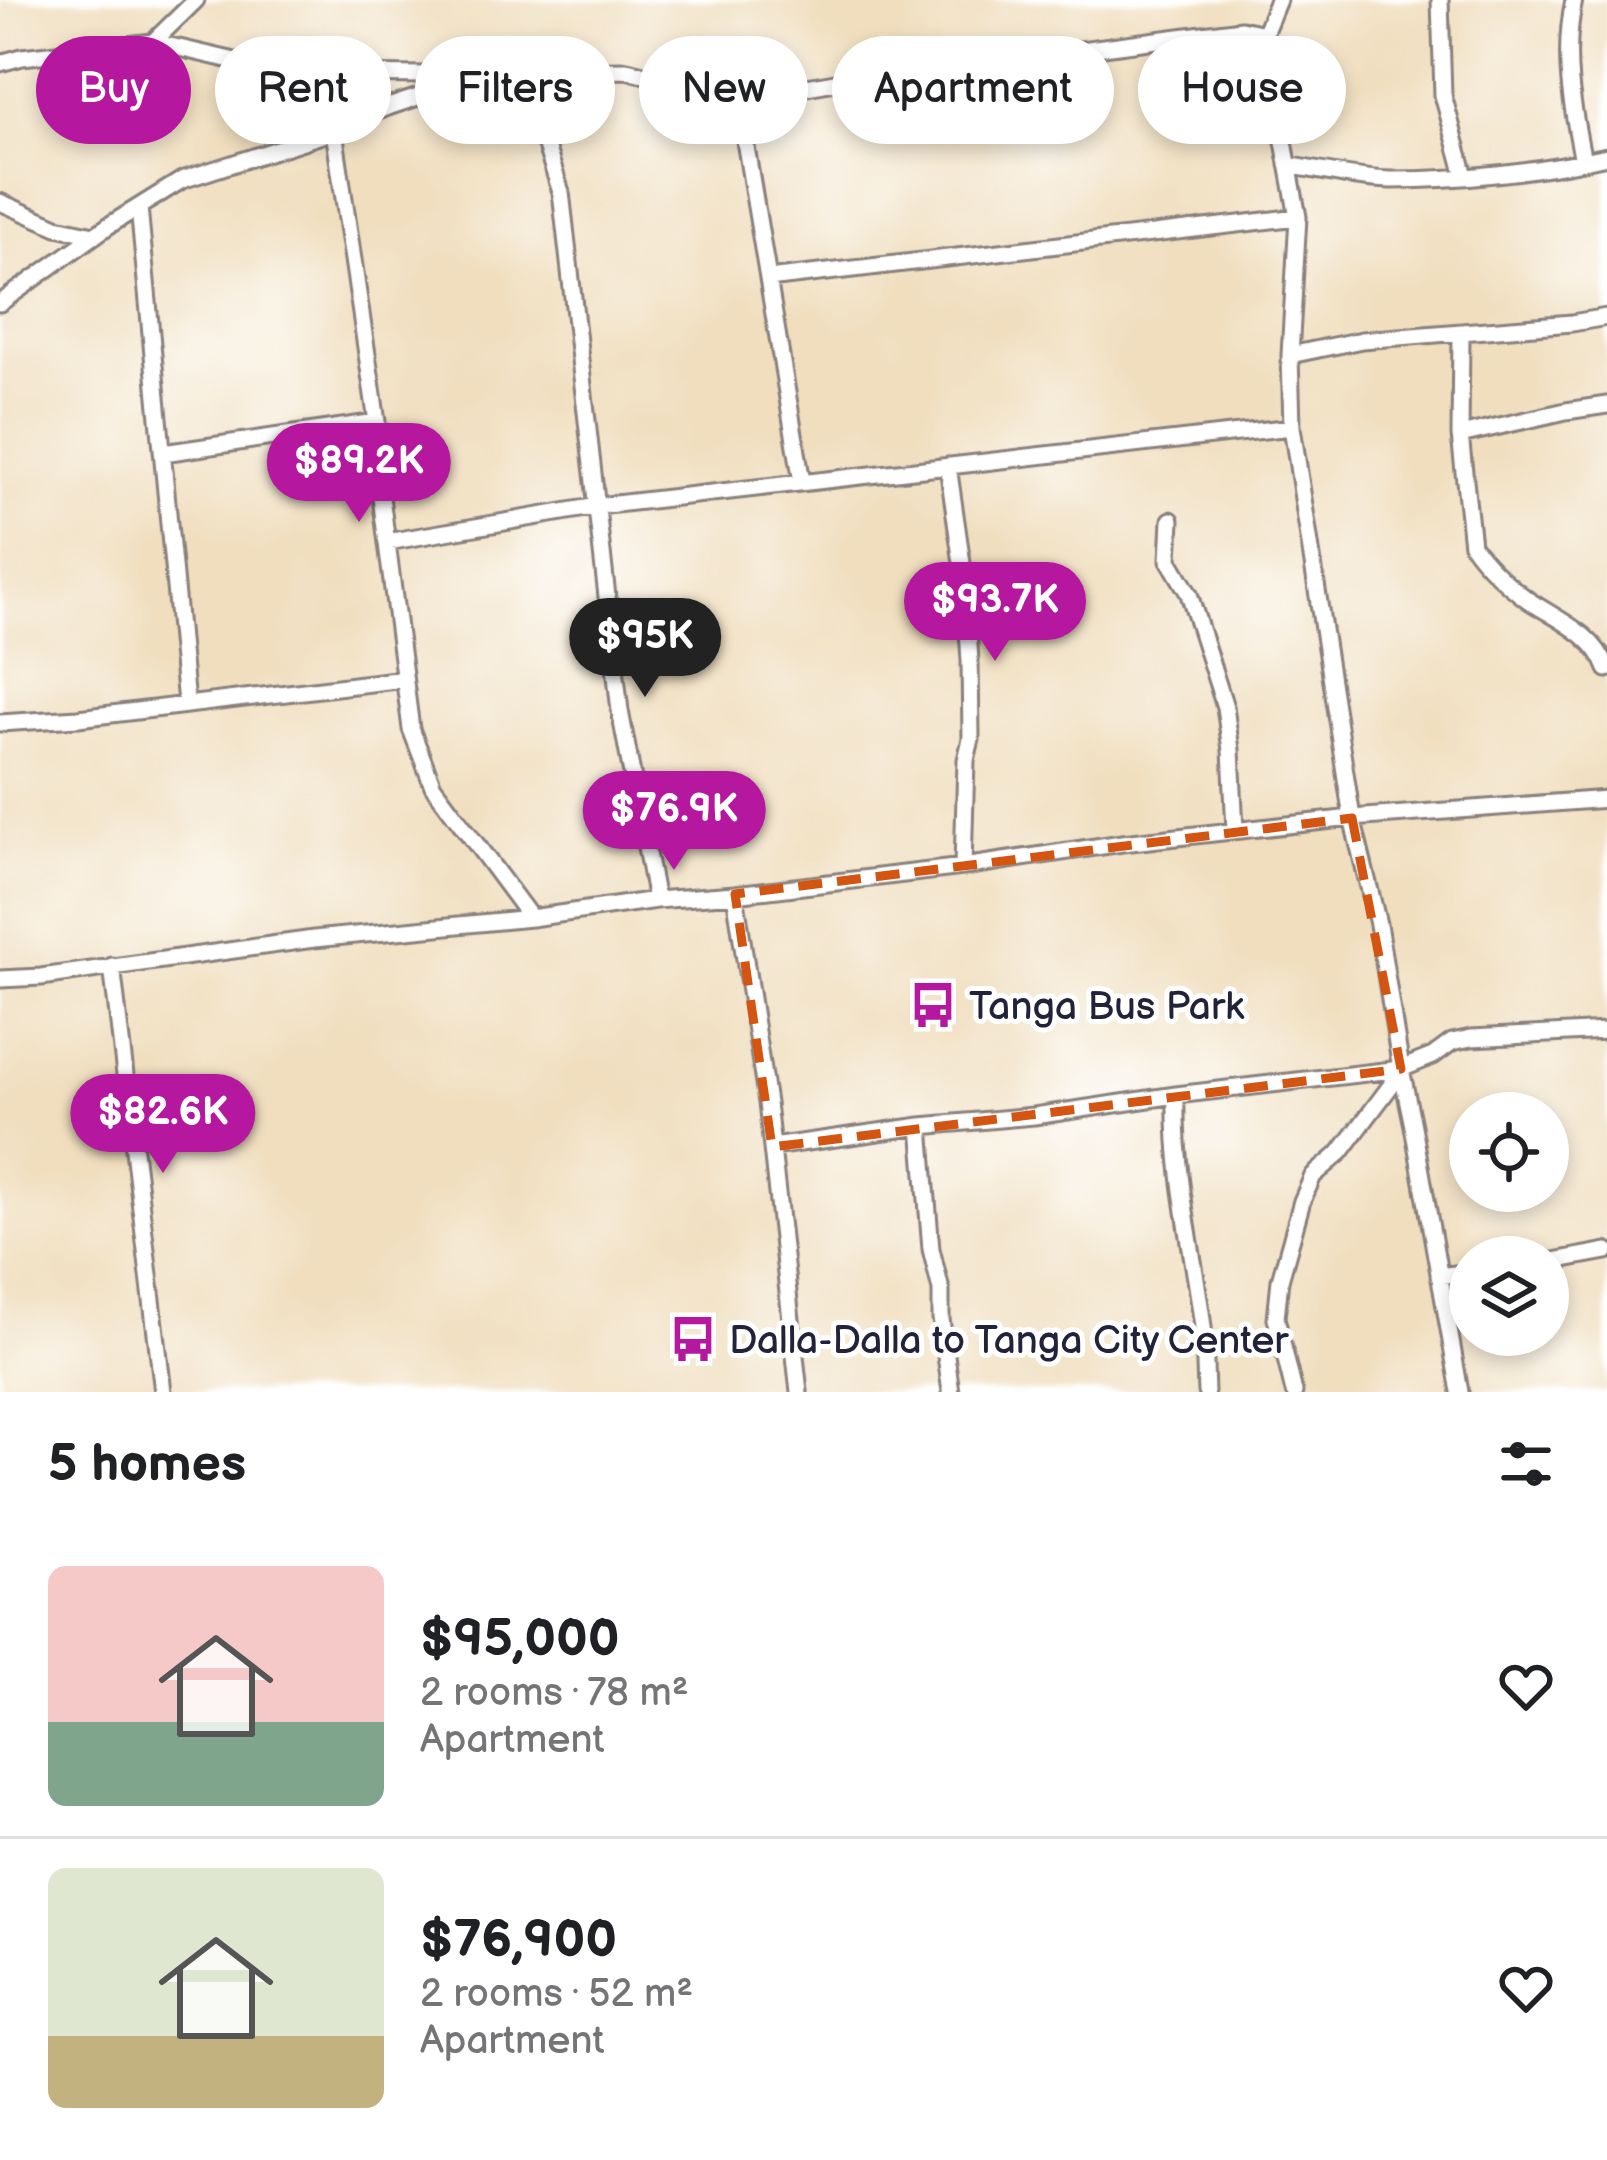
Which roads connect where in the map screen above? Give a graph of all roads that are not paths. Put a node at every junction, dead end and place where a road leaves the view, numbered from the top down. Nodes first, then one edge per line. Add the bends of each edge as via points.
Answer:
1 (196, 0) edge
2 (1278, 0) edge
3 (1440, 0) edge
4 (1574, 0) edge
5 (1264, 34) junction
6 (158, 36) edge
7 (36, 55) edge
8 (0, 63) edge
9 (808, 87) edge
10 (294, 144) edge
11 (336, 144) edge
12 (546, 144) edge
13 (746, 144) edge
14 (1607, 156) edge
15 (1583, 161) junction
16 (1288, 165) junction
17 (1465, 176) junction
18 (0, 202) edge
19 (140, 208) junction
20 (1298, 217) junction
21 (94, 235) junction
22 (768, 279) junction
23 (0, 303) edge
24 (1607, 317) edge
25 (1461, 334) junction
26 (1290, 356) junction
27 (1607, 405) edge
28 (376, 422) junction
29 (1292, 427) junction
30 (1460, 435) junction
31 (163, 454) junction
32 (948, 466) junction
33 (802, 482) junction
34 (598, 506) junction
35 (1171, 520) dead end
36 (387, 542) junction
37 (1607, 669) edge
38 (404, 679) junction
39 (186, 703) junction
40 (0, 723) edge
41 (1607, 799) edge
42 (1352, 818) junction
43 (1235, 830) junction
44 (963, 867) junction
45 (736, 894) junction
46 (656, 900) junction
47 (531, 918) junction
48 (112, 966) junction
49 (0, 979) edge
50 (1607, 1030) edge
51 (1399, 1069) junction
52 (1176, 1095) junction
53 (921, 1126) junction
54 (772, 1147) junction
55 (1607, 1252) edge
56 (1569, 1258) edge
57 (1449, 1275) edge
58 (1438, 1276) junction
59 (163, 1392) edge
60 (800, 1392) edge
61 (951, 1392) edge
62 (1206, 1392) edge
63 (1294, 1392) edge
64 (1460, 1392) edge

1 - 6 street
2 - 5 street
3 - 17 street via 1443,95
4 - 15 street via 1568,89
5 - 9 street via 1241,29
5 - 16 street
7 - 8 street
10 - 19 street via 182,180
11 - 28 street
12 - 34 street via 561,192
13 - 22 street
14 - 15 street
15 - 17 street
16 - 17 street via 1388,180
16 - 20 street
18 - 21 street
19 - 21 street
19 - 31 street
20 - 22 street
20 - 26 street
21 - 23 street
22 - 33 street
24 - 25 street
25 - 26 street via 1362,340
25 - 30 street
26 - 29 street
27 - 30 street
28 - 31 street
28 - 36 street
29 - 32 street
29 - 42 street
30 - 37 street via 1472,545 1523,596 1591,641
31 - 39 street
32 - 33 street
32 - 44 street via 970,661
33 - 34 street
34 - 36 street
34 - 46 street via 620,711
35 - 43 street via 1169,560 1189,594 1225,707
36 - 38 street
38 - 39 street
38 - 47 street via 411,729 433,786
39 - 40 street
41 - 42 street
42 - 43 street
42 - 51 street via 1378,924
43 - 44 street
44 - 45 street
45 - 46 street
45 - 54 street
46 - 47 street
47 - 48 street
48 - 49 street
48 - 59 street
50 - 51 street via 1471,1038
51 - 52 street
51 - 58 street
51 - 63 street via 1302,1201 1276,1318
52 - 53 street
52 - 62 street
53 - 54 street
53 - 61 street
54 - 60 street
55 - 56 street
57 - 58 street
58 - 64 street

